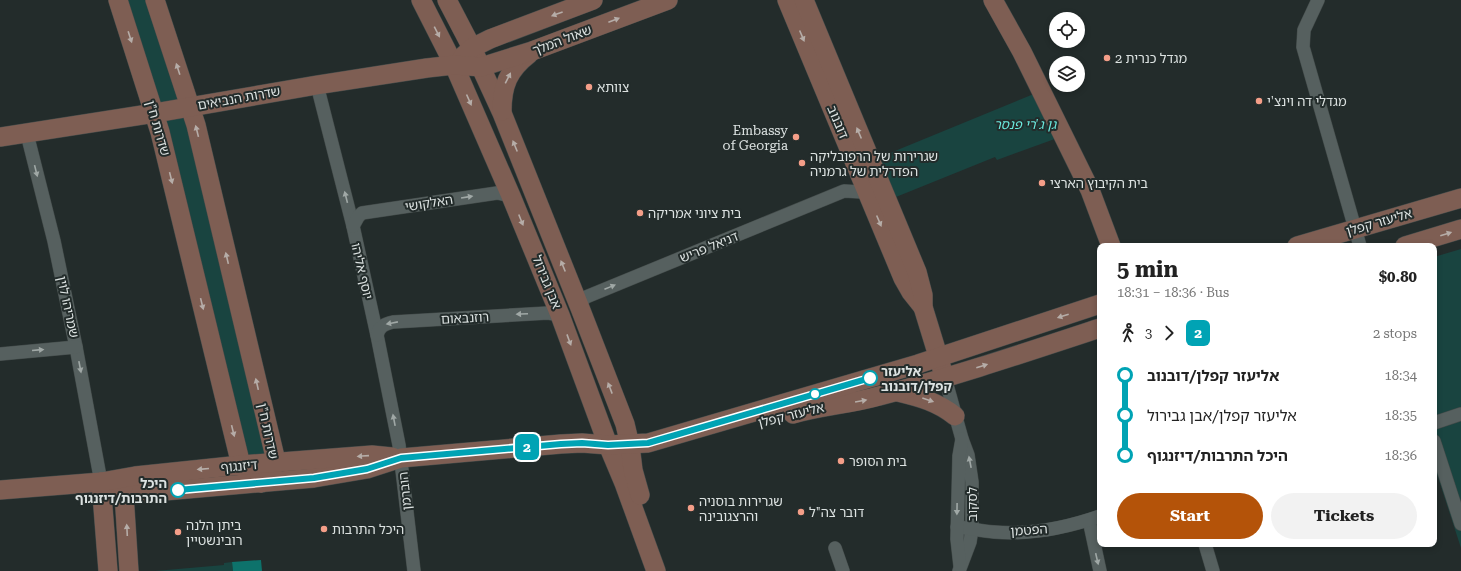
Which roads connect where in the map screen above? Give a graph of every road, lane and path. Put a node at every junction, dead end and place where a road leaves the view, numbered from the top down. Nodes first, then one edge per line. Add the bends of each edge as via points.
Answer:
1 (118, 0) edge
2 (155, 0) edge
3 (421, 0) edge
4 (447, 0) edge
5 (593, 0) edge
6 (668, 0) edge
7 (787, 0) edge
8 (804, 0) edge
9 (993, 0) edge
10 (1318, 0) edge
11 (472, 48) junction
12 (532, 51) junction
13 (454, 65) junction
14 (481, 67) junction
15 (317, 85) junction
16 (190, 107) junction
17 (155, 113) junction
18 (502, 113) junction
19 (27, 134) junction
20 (0, 137) edge
21 (855, 165) junction
22 (844, 192) junction
23 (512, 196) junction
24 (1461, 198) edge
25 (870, 199) junction
26 (353, 226) junction
27 (1461, 229) edge
28 (1357, 238) edge
29 (1110, 243) edge
30 (1320, 243) edge
31 (1415, 243) edge
32 (1097, 305) edge
33 (580, 308) junction
34 (923, 308) junction
35 (560, 315) junction
36 (1097, 329) edge
37 (377, 335) junction
38 (76, 347) junction
39 (0, 354) edge
40 (938, 358) junction
41 (945, 378) junction
42 (896, 391) junction
43 (1461, 414) edge
44 (955, 416) junction
45 (1437, 422) edge
46 (962, 439) junction
47 (608, 445) junction
48 (631, 450) junction
49 (1437, 450) edge
50 (401, 458) junction
51 (276, 463) junction
52 (241, 465) junction
53 (261, 483) junction
54 (114, 485) junction
55 (0, 490) edge
56 (1094, 518) edge
57 (1461, 524) edge
58 (957, 527) junction
59 (972, 529) junction
60 (1097, 544) edge
61 (1097, 547) edge
62 (1206, 547) edge
63 (835, 548) dead end
64 (959, 570) edge
65 (108, 571) edge
66 (129, 571) edge
67 (414, 571) edge
68 (656, 571) edge
69 (843, 571) edge
70 (1100, 571) edge
71 (1213, 571) edge

1 -> 17 street, שדרות ח"ן
16 -> 2 street, שדרות ח"ן
3 -> 13 street, אבן גבירול
4 - 11 street, אבן גבירול
5 -> 11 street, שאול המלך via 490,38
12 -> 6 street, שאול המלך
7 -> 21 street, דובנוב
34 -> 8 street, דובנוב via 917,272
9 - 29 street via 1022,52 1090,190
10 - 28 street via 1304,30 1303,47
11 - 13 street
11 - 14 street, אבן גבירול
12 - 14 street, שאול המלך
18 -> 12 street via 508,75
13 - 14 street, שאול המלך
13 - 15 street, שדרות הנביאים
13 -> 23 street, אבן גבירול
14 - 18 street, אבן גבירול
15 - 16 street, שדרות הנביאים
26 -> 15 street, יוסף אליהו
16 - 17 street, שדרות הנביאים
51 -> 16 street, שדרות ח"ן
17 - 19 street, שדרות הנביאים
17 -> 52 street, שדרות ח"ן
33 -> 18 street, אבן גבירול
19 - 20 street, שדרות הנביאים
19 -> 38 street, שמריהו לוין via 54,241
21 - 22 street
21 - 25 street, דובנוב
22 - 25 street, דניאל פריש via 862,192
33 -> 22 street, דניאל פריש via 586,296
26 -> 23 street, האלקושי via 362,213 496,192
23 -> 35 street, אבן גבירול
24 - 28 street, אליעזר קפלן
25 -> 34 street, דובנוב via 903,278
26 - 37 street, יוסף אליהו
31 -> 27 street
28 - 30 street, אליעזר קפלן
32 -> 40 street, אליעזר קפלן
48 -> 33 street, אבן גבירול via 625,424
34 - 40 street, דובנוב
35 -> 37 street, רוזנבאום via 548,313 393,322 383,325
35 -> 47 street, אבן גבירול
41 -> 36 street, אליעזר קפלן
50 -> 37 street, יוסף אליהו
39 -> 38 street
38 -> 54 street, שמריהו לוין
40 - 41 street, דובנוב
40 - 48 street, אליעזר קפלן
41 - 42 street, אליעזר קפלן
41 - 44 street, לסקוב
42 -> 44 street via 932,401
48 -> 42 street, אליעזר קפלן via 651,454 810,409 867,400
43 - 45 street
44 - 46 street, לסקוב
46 -> 58 street, לסקוב via 959,456
59 -> 46 street, לסקוב via 971,468
47 - 48 street, אליעזר קפלן via 619,453
47 - 50 street, דיזנגוף via 561,444
47 - 68 street, אבן גבירול
48 - 68 street, אבן גבירול
49 - 57 street
50 -> 51 street, דיזנגוף via 372,455
50 - 53 street, דיזנגוף via 378,467 314,478
50 - 67 street, הוברמן
51 - 52 street, דיזנגוף
51 - 53 street, שדרות ח"ן
52 - 53 street
52 -> 54 street, דיזנגוף
53 - 54 street, דיזנגוף
54 - 55 street, דיזנגוף
54 - 65 street
66 -> 54 street
56 - 59 street, הפטמן via 1065,527 1025,532
56 -> 60 street
58 - 59 street, הפטמן
58 - 64 street, לסקוב
59 - 64 street, לסקוב via 970,542
61 -> 70 street
62 - 71 street
63 - 69 street

